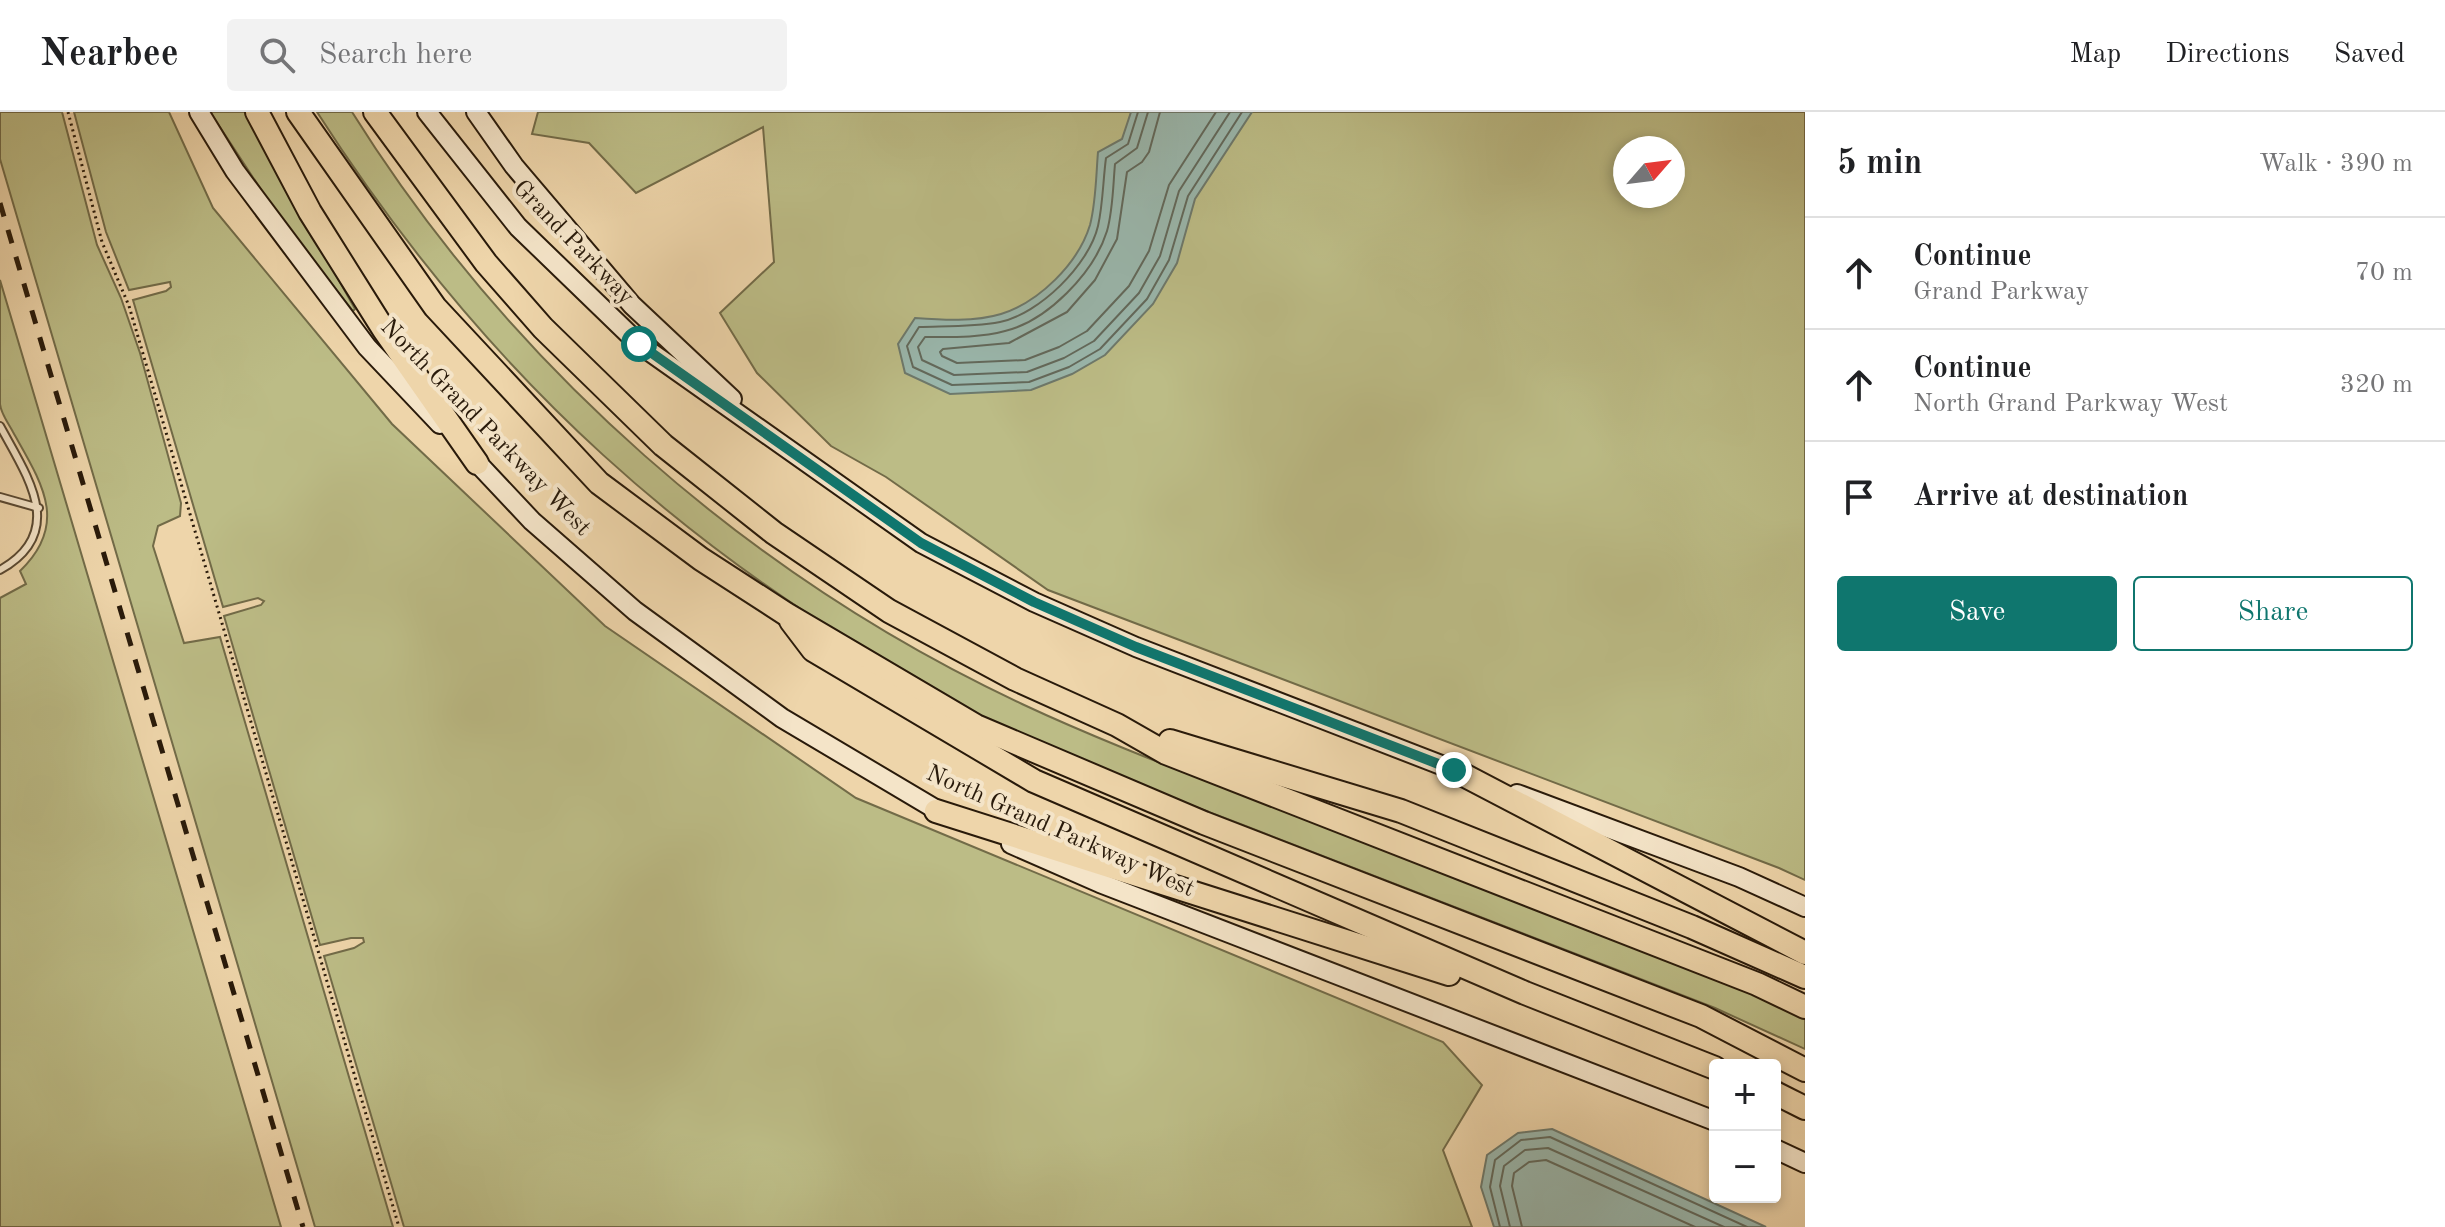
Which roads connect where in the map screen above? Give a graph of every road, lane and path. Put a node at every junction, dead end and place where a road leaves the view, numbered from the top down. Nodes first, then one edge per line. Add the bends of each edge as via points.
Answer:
1 (68, 112) edge
2 (199, 112) edge
3 (257, 112) edge
4 (298, 112) edge
5 (375, 112) edge
6 (427, 112) edge
7 (476, 112) edge
8 (0, 426) edge
9 (781, 444) junction
10 (477, 463) junction
11 (0, 497) edge
12 (39, 508) junction
13 (0, 570) edge
14 (786, 614) junction
15 (1117, 725) junction
16 (1454, 770) junction
17 (936, 811) junction
18 (1805, 907) edge
19 (1805, 953) edge
20 (1805, 977) edge
21 (1525, 993) junction
22 (1805, 1007) edge
23 (1709, 1066) edge
24 (1805, 1070) edge
25 (1781, 1096) edge
26 (1805, 1108) edge
27 (1709, 1119) edge
28 (1781, 1152) edge
29 (1805, 1163) edge
30 (399, 1227) edge

1 - 30 path via 102,242 129,306
2 - 10 main road, North Grand Parkway West via 235,171 367,347
3 - 10 highway via 310,212
4 - 14 highway, North Grand Parkway West via 435,307 599,483
5 - 15 highway via 496,274 543,328 663,445 774,533 889,611 1015,679
6 - 9 main road, Grand Parkway via 518,227 639,344
7 - 9 main road via 514,166 632,305
8 - 12 lane
9 - 16 main road via 921,543 1034,602
10 - 17 main road, North Grand Parkway West via 532,521 635,611 782,718
11 - 12 lane
12 - 13 lane via 28,548
14 - 21 highway via 813,650 1034,781
14 - 24 highway, North Grand Parkway West via 976,726 1204,823 1701,1016
15 - 20 highway via 1401,811
15 - 22 highway via 1166,753
16 - 18 main road
16 - 19 highway
17 - 21 highway via 1456,976
17 - 27 main road, North Grand Parkway West via 1100,883
21 - 23 highway
25 - 26 highway
28 - 29 main road

